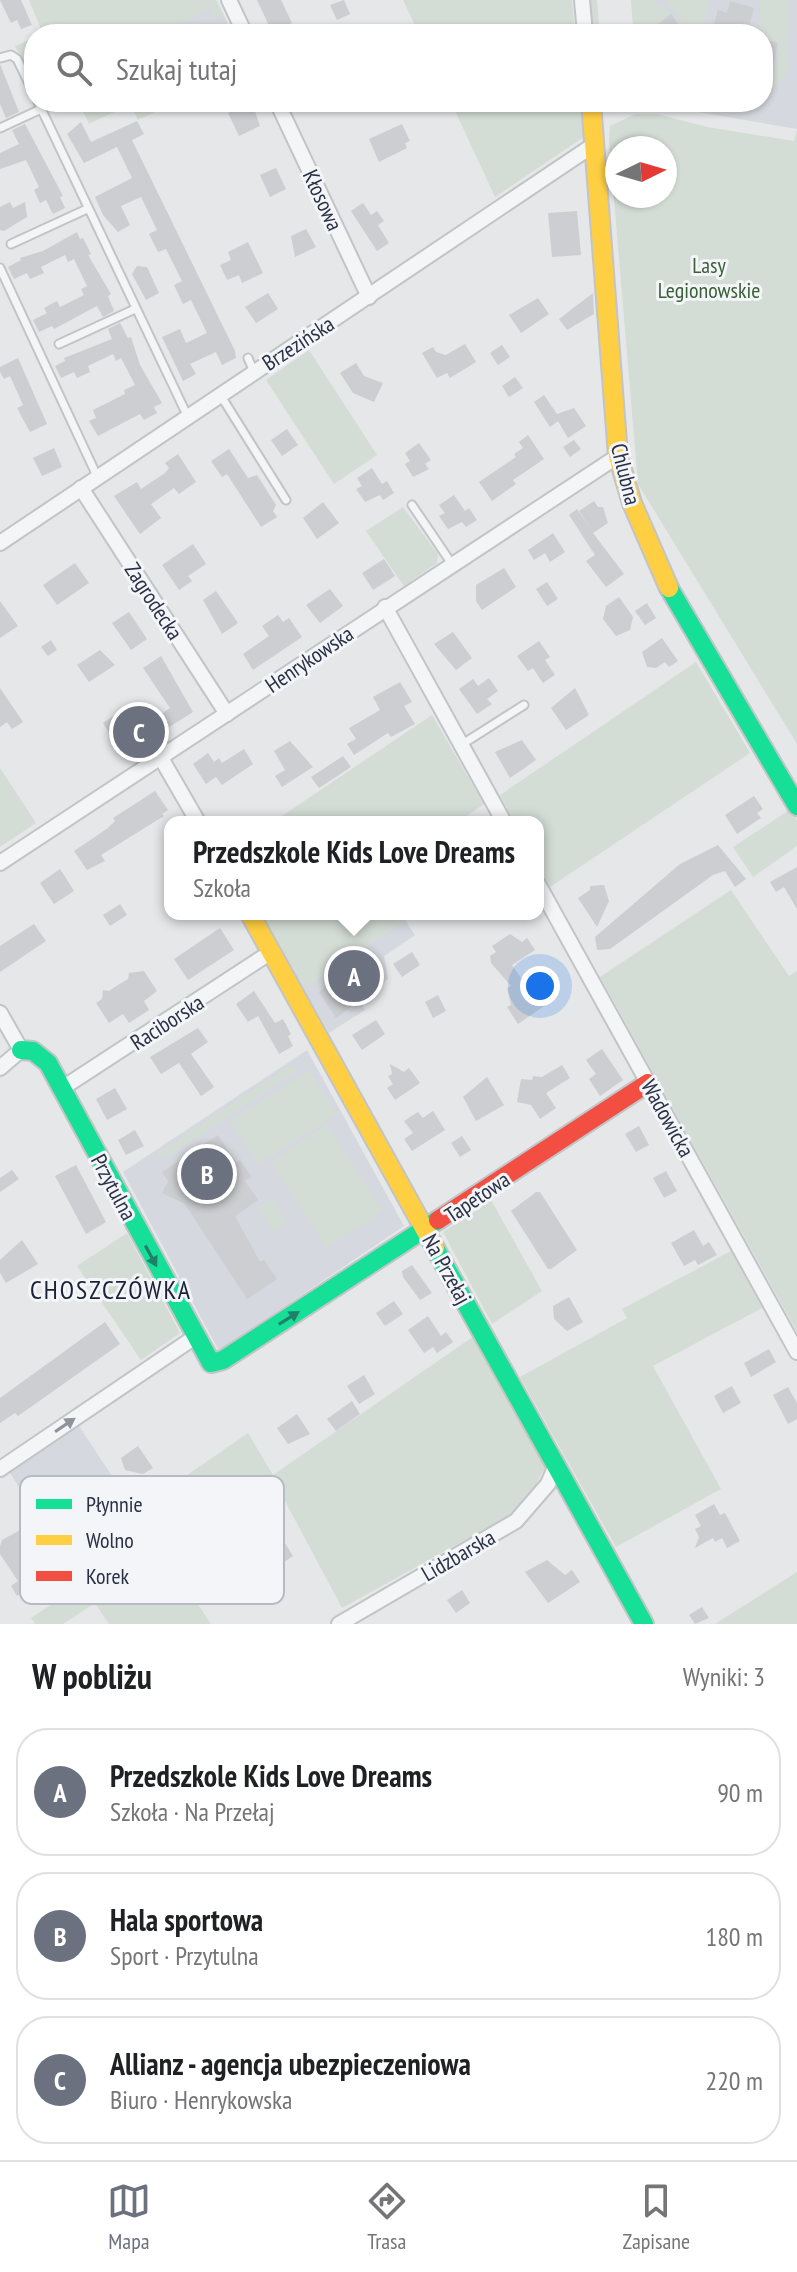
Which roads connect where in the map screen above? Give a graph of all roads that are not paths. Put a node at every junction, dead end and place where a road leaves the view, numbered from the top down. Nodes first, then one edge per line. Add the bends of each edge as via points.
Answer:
1 (229, 0) edge
2 (582, 0) edge
3 (240, 24) edge
4 (584, 24) edge
5 (0, 58) edge
6 (24, 73) edge
7 (29, 112) edge
8 (43, 112) edge
9 (282, 112) edge
10 (592, 112) edge
11 (0, 128) edge
12 (595, 144) junction
13 (87, 209) junction
14 (11, 244) dead end
15 (0, 268) edge
16 (369, 297) junction
17 (135, 309) junction
18 (59, 344) dead end
19 (220, 394) junction
20 (187, 415) junction
21 (618, 456) junction
22 (97, 476) junction
23 (81, 488) junction
24 (286, 500) dead end
25 (412, 505) dead end
26 (0, 543) edge
27 (452, 564) junction
28 (385, 607) junction
29 (524, 705) dead end
30 (227, 714) junction
31 (461, 745) junction
32 (161, 758) junction
33 (797, 806) edge
34 (195, 816) edge
35 (501, 816) edge
36 (0, 863) edge
37 (544, 895) edge
38 (253, 920) edge
39 (271, 952) junction
40 (0, 1013) edge
41 (21, 1050) junction
42 (0, 1068) edge
43 (648, 1083) junction
44 (61, 1089) junction
45 (425, 1231) junction
46 (195, 1337) junction
47 (797, 1352) edge
48 (223, 1360) joint
49 (556, 1465) junction
50 (0, 1469) edge
51 (339, 1624) edge
52 (644, 1624) edge

1 - 3 street
2 - 4 street
5 - 6 lane via 11,55
7 - 11 lane
8 - 13 lane
9 - 16 street, Kłosowa
10 - 12 street, Chlubna
12 - 16 street, Brzezińska
12 - 21 street, Chlubna
13 - 14 lane
13 - 17 lane
15 - 22 lane
16 - 19 street, Brzezińska via 251,365
17 - 18 lane
17 - 20 lane
19 - 20 street, Brzezińska
19 - 24 lane
20 - 22 street, Brzezińska
21 - 27 street, Henrykowska
21 - 33 street, Chlubna via 640,526 668,584
22 - 23 street, Brzezińska
23 - 26 street, Brzezińska
23 - 30 street, Zagrodecka
25 - 27 lane
27 - 28 street, Henrykowska
28 - 30 street, Henrykowska
28 - 31 street
29 - 31 lane
30 - 32 street, Henrykowska
31 - 35 street
32 - 34 street
32 - 36 street, Henrykowska
37 - 43 street, Wadowicka
38 - 39 street, Na Przełaj
39 - 44 street, Raciborska
39 - 45 street, Na Przełaj
40 - 41 street, Przytulna
41 - 42 street
41 - 44 street, Przytulna via 41,1056
43 - 45 street, Tapetowa
43 - 47 street, Wadowicka
44 -> 46 street, Przytulna
48 -> 45 street, Tapetowa
45 - 49 street, Na Przełaj
46 - 48 street, Przytulna via 207,1361
50 -> 46 street
49 - 51 street, Lidzbarska via 543,1491 516,1521
49 - 52 street, Na Przełaj

